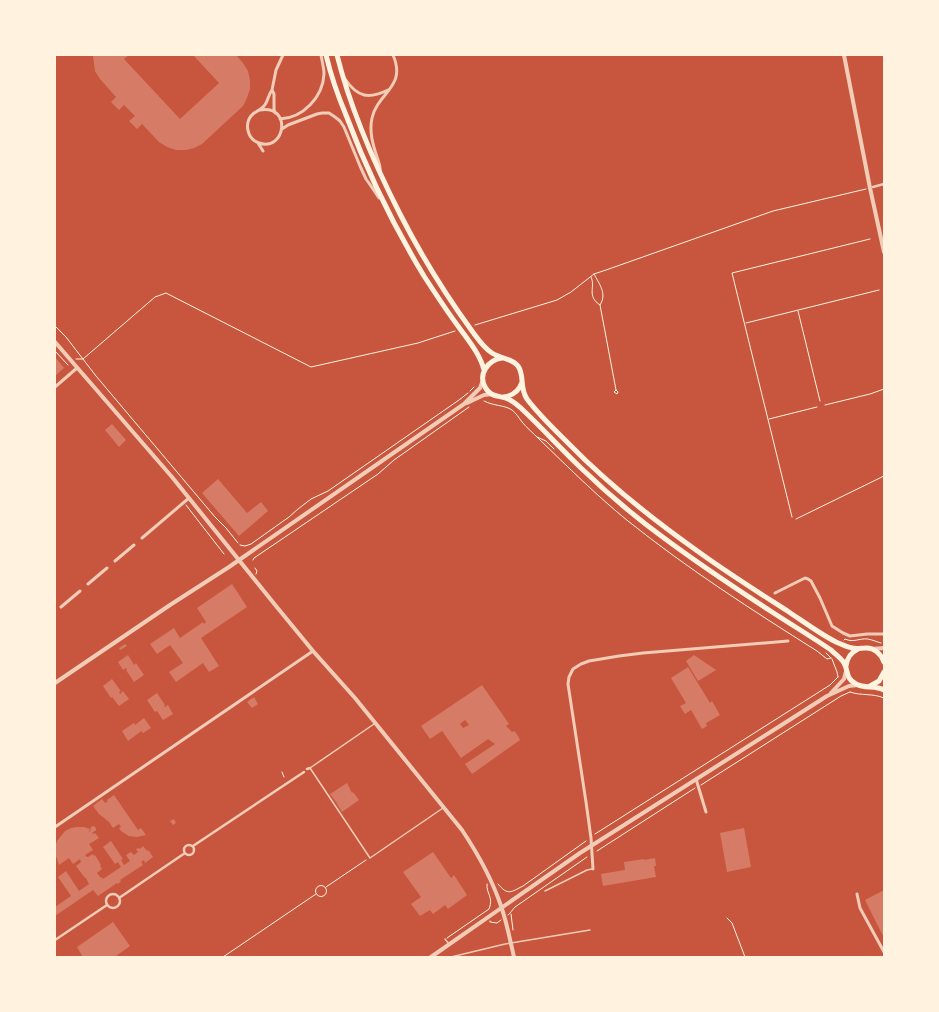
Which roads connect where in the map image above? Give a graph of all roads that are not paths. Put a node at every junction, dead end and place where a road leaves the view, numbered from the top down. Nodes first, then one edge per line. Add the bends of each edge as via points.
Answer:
1 (283, 55) edge
2 (321, 55) edge
3 (325, 55) edge
4 (337, 55) edge
5 (393, 55) edge
6 (844, 55) edge
7 (342, 73) junction
8 (390, 89) junction
9 (272, 90) junction
10 (260, 110) junction
11 (276, 113) junction
12 (280, 119) junction
13 (282, 128) junction
14 (258, 143) junction
15 (263, 151) dead end
16 (380, 174) junction
17 (884, 184) edge
18 (873, 187) dead end
19 (385, 205) junction
20 (884, 252) edge
21 (55, 342) edge
22 (503, 358) junction
23 (77, 368) junction
24 (484, 370) junction
25 (483, 380) junction
26 (522, 381) junction
27 (55, 387) edge
28 (492, 394) junction
29 (503, 397) junction
30 (464, 404) junction
31 (189, 498) junction
32 (142, 538) dead end
33 (134, 545) dead end
34 (239, 560) junction
35 (115, 561) dead end
36 (107, 568) dead end
37 (88, 584) dead end
38 (80, 591) dead end
39 (775, 593) dead end
40 (61, 607) dead end
41 (884, 634) edge
42 (788, 642) dead end
43 (883, 646) edge
44 (860, 648) junction
45 (872, 649) junction
46 (313, 651) junction
47 (884, 662) edge
48 (846, 668) junction
49 (884, 672) edge
50 (55, 683) edge
51 (859, 686) junction
52 (867, 686) junction
53 (884, 690) edge
54 (827, 696) junction
55 (375, 723) junction
56 (304, 772) dead end
57 (696, 779) junction
58 (444, 807) junction
59 (706, 812) dead end
60 (55, 827) edge
61 (193, 846) junction
62 (591, 846) junction
63 (185, 853) junction
64 (592, 869) joint
65 (545, 891) dead end
66 (857, 894) dead end
67 (119, 898) junction
68 (107, 905) junction
69 (502, 907) junction
70 (590, 930) dead end
71 (445, 939) road end
72 (55, 940) edge
73 (511, 943) junction
74 (449, 944) junction
75 (884, 952) edge
76 (431, 957) edge
77 (451, 957) edge
78 (514, 957) edge

1 - 9 street via 276,70
2 - 12 street via 324,74 315,98 303,112
3 - 19 main road via 353,133
4 - 7 main road
5 - 8 street via 397,72
6 - 20 street
7 - 8 street via 352,88 360,94 375,95
7 - 16 main road via 348,96
8 - 16 street via 376,108 371,122 371,136 381,167
9 - 10 street
9 - 11 street
10 - 11 street via 272,110
10 - 14 street via 250,117 247,125 250,136
11 - 12 street
12 - 13 street
13 - 14 street via 277,139 267,144
13 - 19 street via 322,113 338,118 366,179
14 - 15 street
16 - 22 main road via 414,241 467,324 490,352
17 - 18 street
19 - 24 main road via 423,274 475,350
21 - 23 street
22 - 24 main road via 491,362
22 - 26 main road via 517,365
23 - 27 street
23 - 31 street
24 - 25 main road
25 - 28 main road
25 - 30 street via 480,388
26 - 29 main road via 516,392
26 - 44 main road via 526,396 540,415 595,469 672,533 716,565 820,632 848,647
28 - 29 main road
28 - 30 street
29 - 48 main road via 520,407 587,474 639,519 720,578 827,648
30 - 34 street
31 - 32 street
31 - 34 street
33 - 35 street
34 - 46 street
34 - 50 street
36 - 37 street
38 - 40 street
39 - 41 street via 805,578 809,579 832,626 850,636
42 - 62 street via 619,656 589,661 571,672 569,693
43 - 45 street
44 - 45 main road
44 - 48 main road via 850,655
45 - 47 main road via 879,653
46 - 55 street
46 - 60 street
48 - 51 main road via 850,680
48 - 54 street via 844,679
49 - 52 main road via 877,683
51 - 52 main road
51 - 54 street via 849,686
52 - 53 main road
54 - 57 street
55 - 58 street
55 - 58 lane via 308,769 370,858
56 - 61 street
57 - 59 street
57 - 62 street
58 - 69 street via 477,853
61 - 63 street via 186,846
61 - 63 street via 192,854
62 - 64 street
62 - 69 street
63 - 67 street
64 - 65 lane
66 - 75 street via 860,908
67 - 68 street via 120,903 117,907
67 - 68 street via 109,896 106,900
68 - 72 street
69 - 73 street
69 - 74 street
70 - 73 lane
71 - 74 lane
73 - 77 lane
73 - 78 street
74 - 76 street

